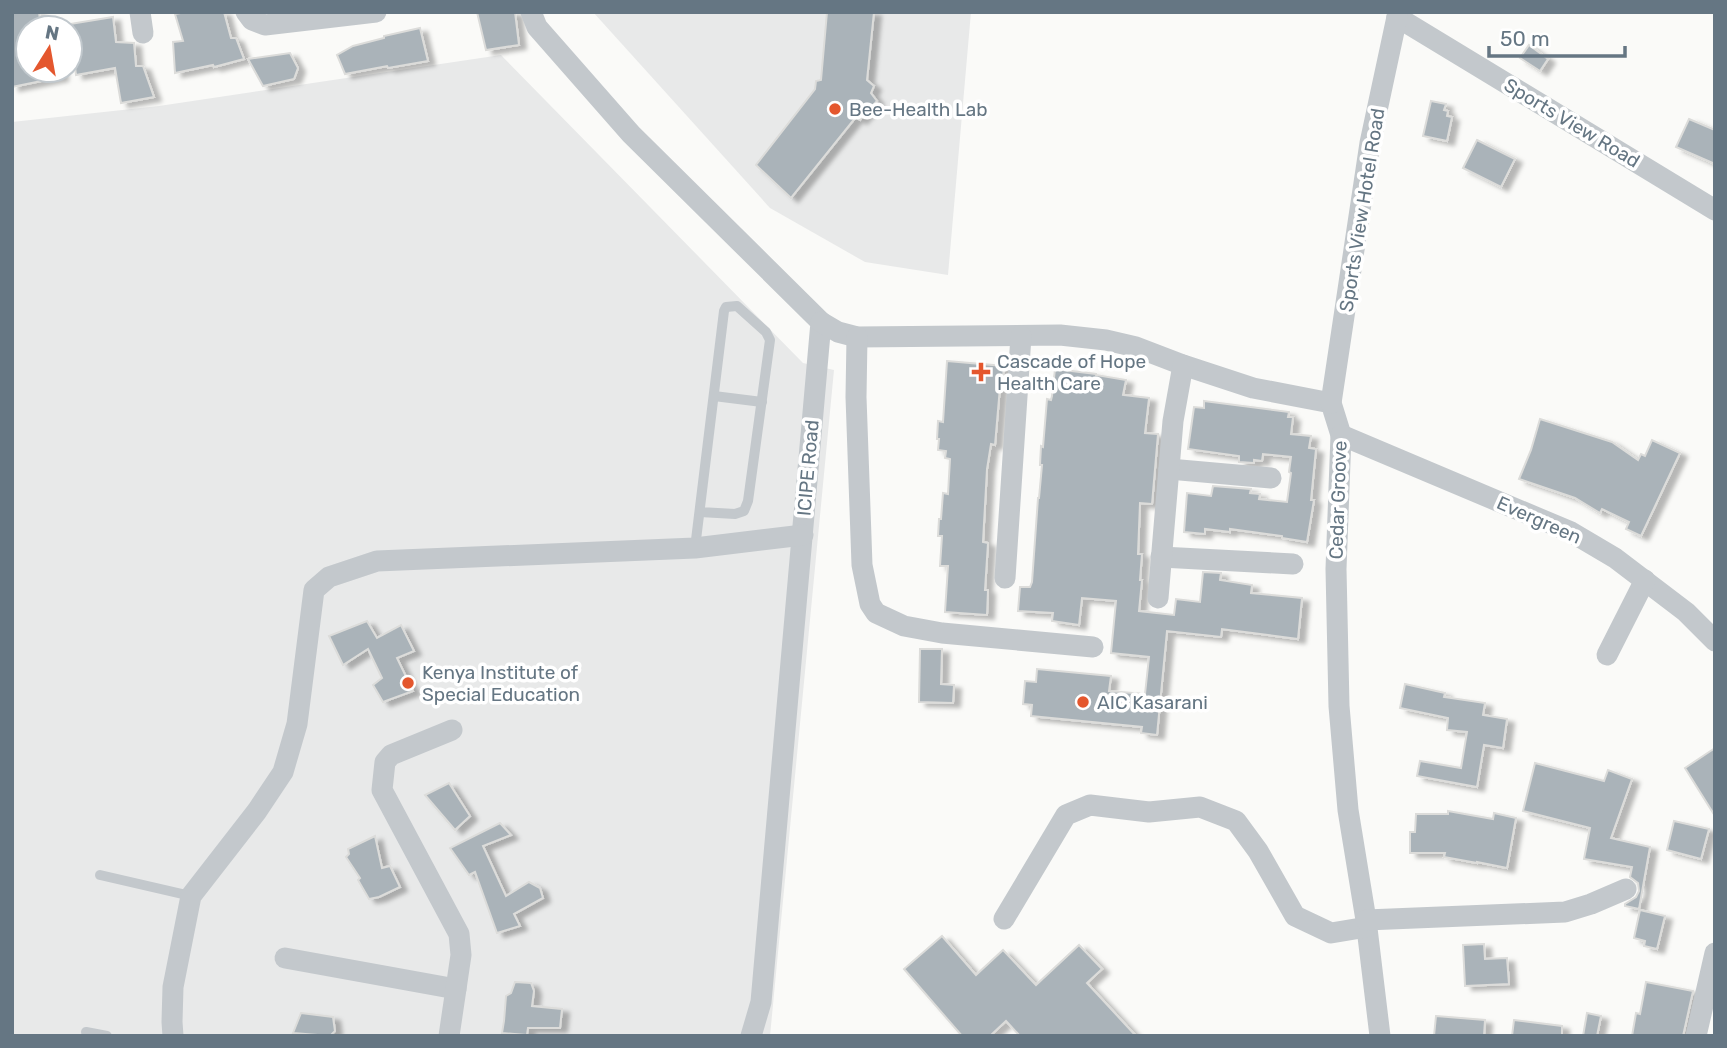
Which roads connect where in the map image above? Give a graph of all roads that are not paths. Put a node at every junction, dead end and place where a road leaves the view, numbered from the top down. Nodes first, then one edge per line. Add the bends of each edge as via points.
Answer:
1 (246, 12) edge
2 (376, 12) edge
3 (531, 12) edge
4 (1398, 15) edge
5 (1715, 210) edge
6 (821, 322) junction
7 (1020, 336) junction
8 (857, 337) junction
9 (1183, 365) junction
10 (714, 396) junction
11 (762, 402) junction
12 (1332, 403) junction
13 (1341, 435) junction
14 (1169, 469) junction
15 (1271, 478) dead end
16 (700, 512) junction
17 (803, 535) junction
18 (695, 548) junction
19 (1161, 557) junction
20 (1293, 564) dead end
21 (1005, 578) dead end
22 (1645, 580) junction
23 (1158, 598) dead end
24 (1714, 639) edge
25 (1093, 647) dead end
26 (1607, 655) dead end
27 (452, 730) dead end
28 (100, 876) dead end
29 (1626, 889) dead end
30 (191, 896) junction
31 (1004, 919) dead end
32 (1367, 923) junction
33 (1715, 953) edge
34 (285, 958) dead end
35 (456, 989) junction
36 (86, 1032) dead end
37 (107, 1036) edge
38 (173, 1036) edge
39 (449, 1036) edge
40 (751, 1036) edge
41 (1380, 1036) edge
42 (1696, 1036) edge

1 - 2 street via 265,25
3 - 6 street via 537,27 631,134
4 - 5 street, Sports View Road
4 - 12 street, Sports View Hotel Road via 1370,143
6 - 8 street
6 - 17 street, ICIPE Road
7 - 8 street
7 - 9 street via 1106,340
7 - 21 street
8 - 25 street via 862,565 876,613 929,631
9 - 12 street via 1253,388
9 - 14 street
10 - 11 lane
10 - 11 lane via 724,311 737,306 770,336
10 - 16 lane
11 - 16 lane via 744,511
12 - 13 street, Cedar Groove
13 - 22 street, Evergreen via 1571,532
13 - 32 street, Cedar Groove via 1336,569 1339,706 1348,810
14 - 15 street
14 - 19 street
16 - 18 lane
17 - 18 street
17 - 40 street, ICIPE Road via 761,1002
18 - 30 street via 377,561 329,577 314,590 297,724 283,772
19 - 20 street
19 - 23 street
22 - 24 street, Evergreen
22 - 26 street
27 - 35 street via 391,755 385,762 382,790 459,934
28 - 30 lane
29 - 32 street via 1565,912
30 - 38 street via 173,987
31 - 32 street via 1066,815 1090,805 1149,812 1200,807 1236,821 1295,916 1331,933
32 - 41 street, Cedar Groove
33 - 42 street
34 - 35 street
35 - 39 street
36 - 37 lane

